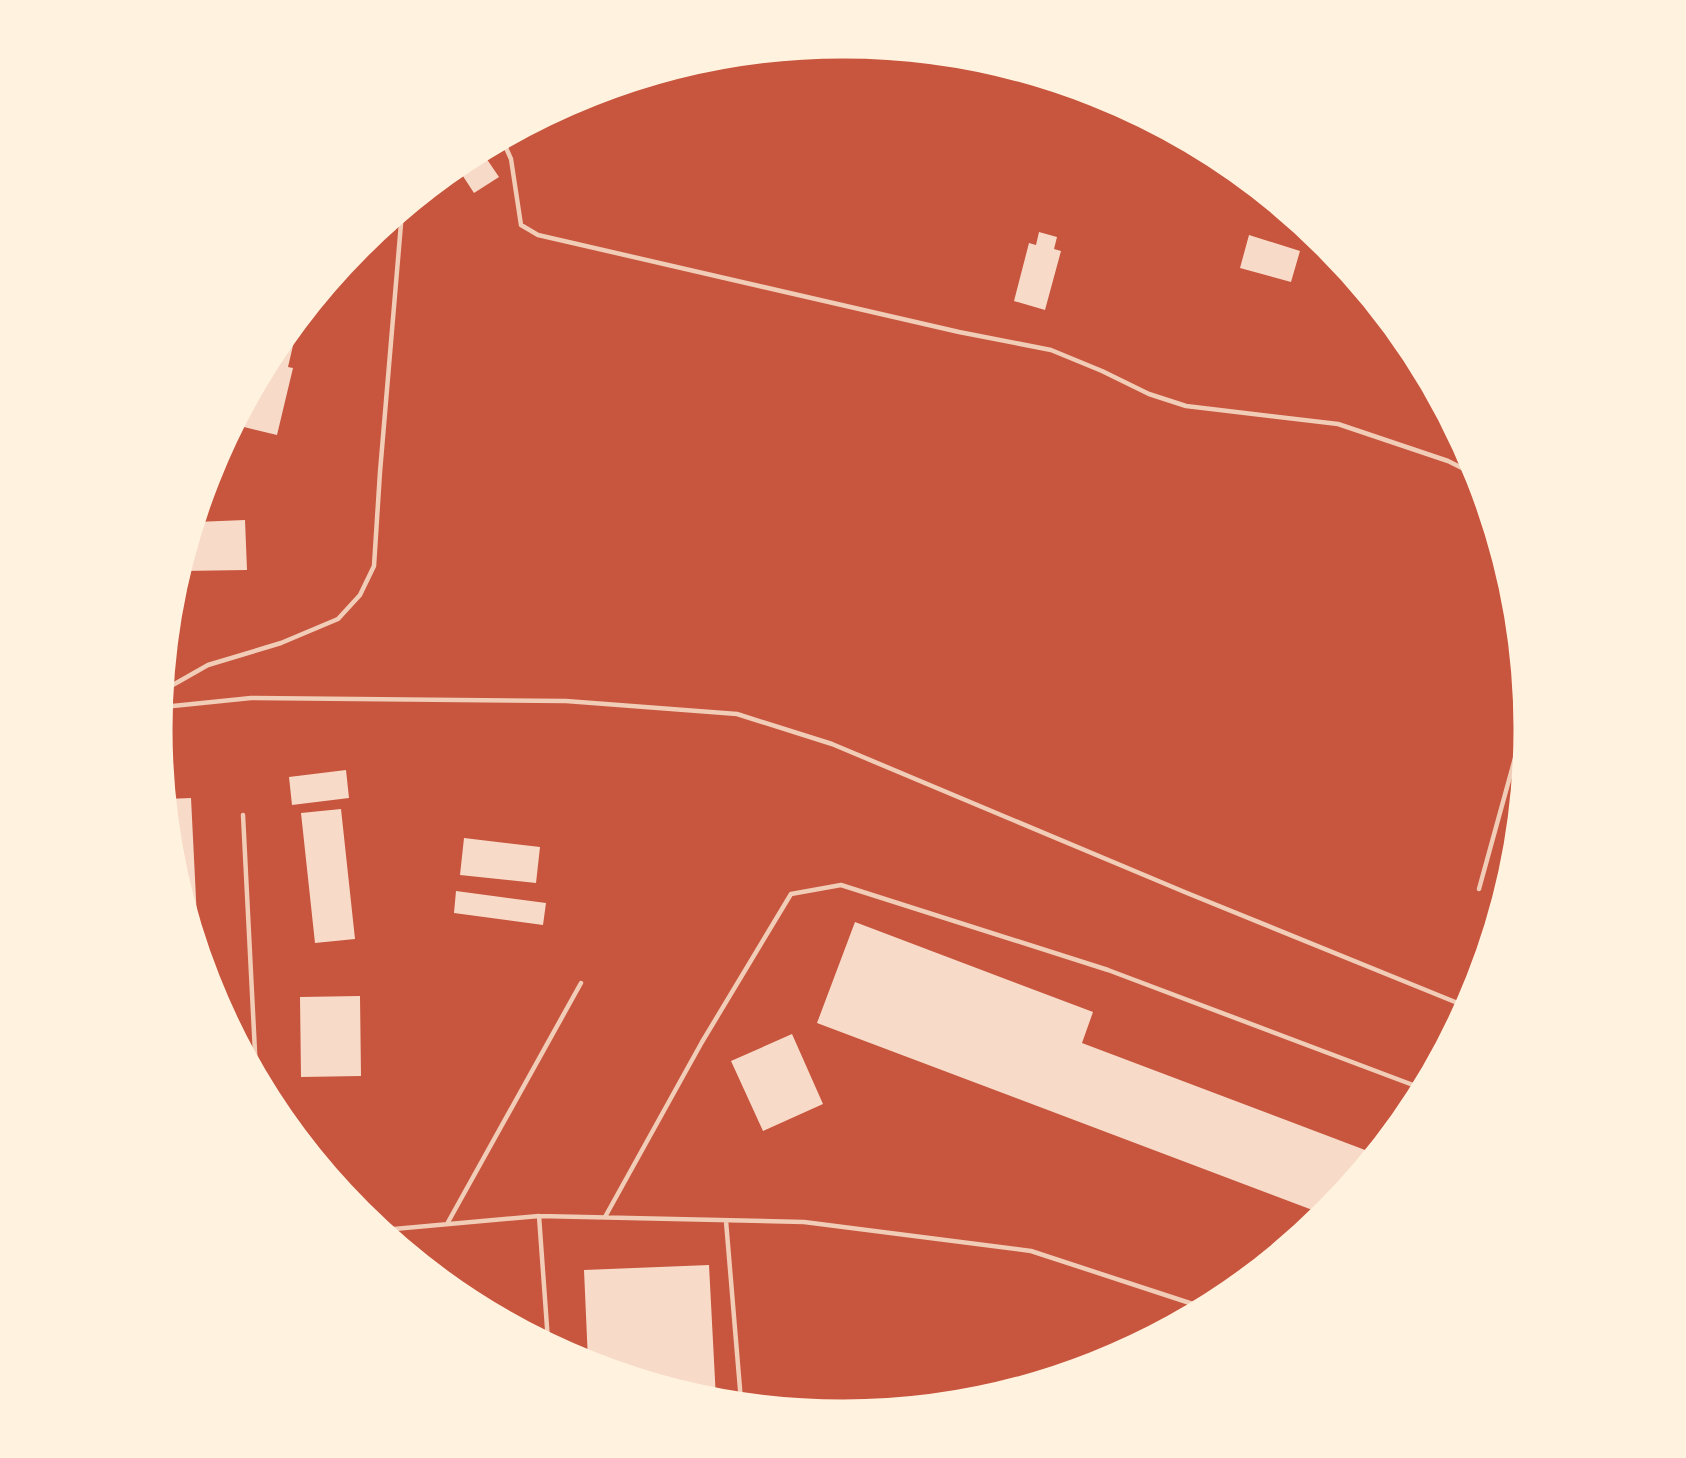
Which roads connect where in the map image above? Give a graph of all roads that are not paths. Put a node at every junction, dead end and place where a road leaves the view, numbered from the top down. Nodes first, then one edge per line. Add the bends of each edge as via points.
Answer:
1 (505, 148) edge
2 (401, 223) edge
3 (1462, 468) edge
4 (172, 685) edge
5 (172, 706) edge
6 (1514, 761) edge
7 (243, 815) dead end
8 (1479, 889) dead end
9 (581, 983) dead end
10 (1457, 1003) edge
11 (255, 1054) edge
12 (1413, 1085) edge
13 (538, 1216) junction
14 (605, 1217) junction
15 (726, 1221) junction
16 (447, 1224) junction
17 (395, 1229) edge
18 (1191, 1303) edge
19 (547, 1333) edge
20 (740, 1393) edge

1 - 3 lane via 511,159 521,225 538,234 1051,350 1149,394 1186,406 1338,424
2 - 4 lane via 374,566 360,595 338,619 208,665
5 - 10 lane via 251,698 531,700 737,714 832,744
6 - 8 lane
7 - 11 lane
9 - 16 lane
12 - 14 lane via 1108,970 841,885 791,894 702,1042
13 - 14 lane
13 - 16 lane
13 - 19 lane
14 - 15 lane
15 - 18 lane via 804,1222 1031,1251
15 - 20 lane
16 - 17 lane

